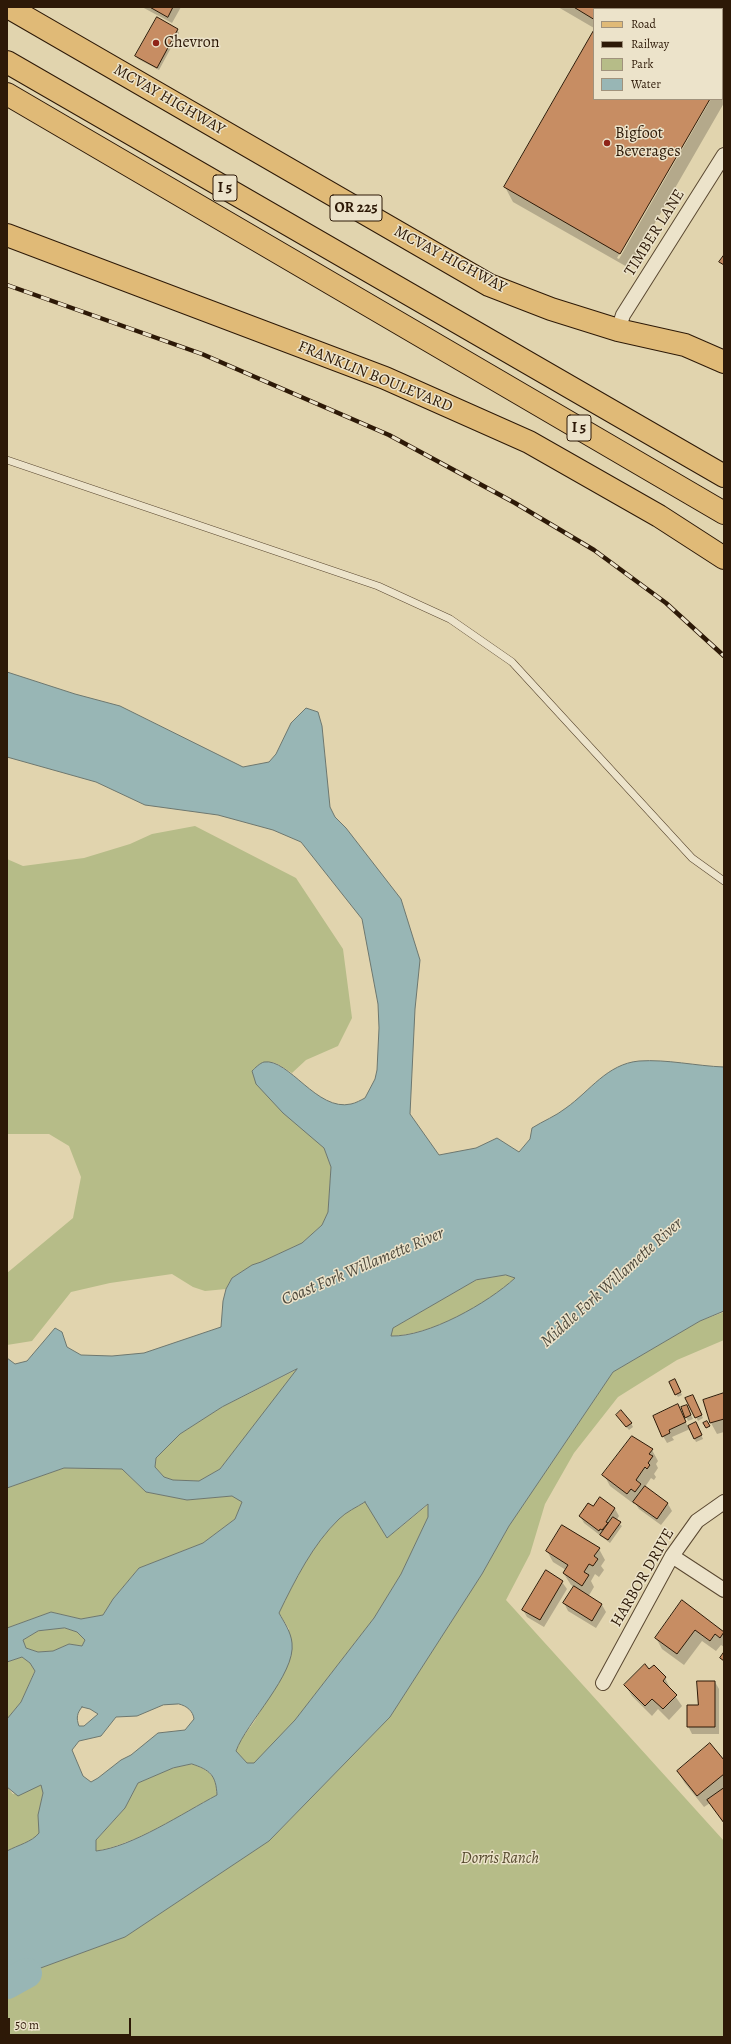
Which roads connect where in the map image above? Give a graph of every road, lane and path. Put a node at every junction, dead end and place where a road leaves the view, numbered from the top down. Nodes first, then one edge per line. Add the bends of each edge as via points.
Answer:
1 (8, 7) edge
2 (7, 62) edge
3 (7, 94) edge
4 (724, 155) edge
5 (7, 235) edge
6 (618, 330) junction
7 (724, 362) edge
8 (7, 460) edge
9 (724, 476) edge
10 (724, 513) edge
11 (724, 558) edge
12 (724, 881) edge
13 (724, 1502) edge
14 (672, 1556) junction
15 (724, 1590) edge
16 (603, 1683) dead end

1 - 6 main road, MCVAY HIGHWAY / OR 225 via 489,285 551,309
2 - 9 main road, I 5
3 - 10 main road, I 5
4 - 6 street, TIMBER LANE via 624,315
5 - 11 main road, FRANKLIN BOULEVARD via 385,378 529,442 659,516
6 - 7 main road, MCVAY HIGHWAY / OR 225 via 685,345
8 - 12 lane via 378,586 450,619 512,662 692,858
13 - 14 street, HARBOR DRIVE via 698,1521
14 - 15 street
14 - 16 street, HARBOR DRIVE

